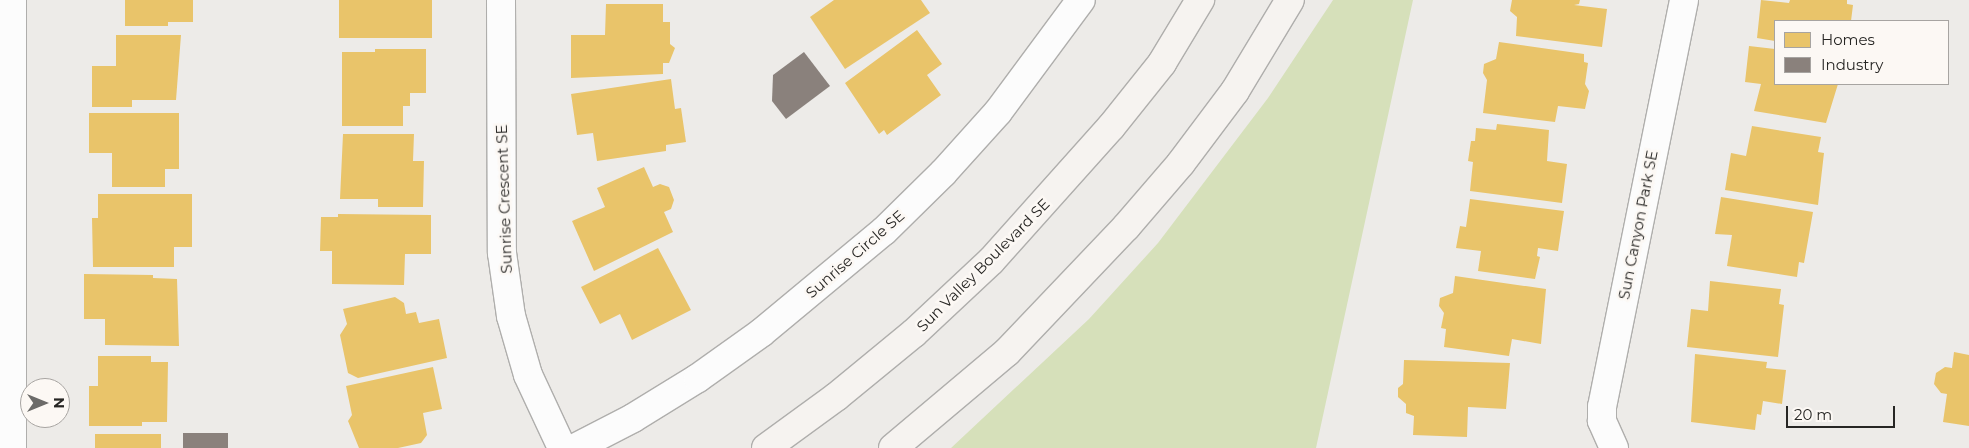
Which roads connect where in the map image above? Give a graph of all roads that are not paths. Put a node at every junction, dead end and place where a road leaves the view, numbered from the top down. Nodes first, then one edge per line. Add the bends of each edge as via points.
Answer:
1 (12, 0) edge
2 (501, 0) edge
3 (1081, 0) edge
4 (1200, 0) edge
5 (1290, 0) edge
6 (1684, 0) edge
7 (6, 48) edge
8 (12, 448) edge
9 (562, 448) edge
10 (575, 448) edge
11 (766, 448) edge
12 (893, 448) edge
13 (1614, 448) edge

1 - 7 street
2 - 9 street, Sunrise Crescent SE via 502,253 512,316 528,375
3 - 10 street, Sunrise Circle SE via 998,112 884,231 761,333 706,372 633,418
4 - 11 main road, Sun Valley Boulevard SE via 1162,63 1111,127 991,261 914,333 836,397
5 - 12 main road via 1235,91 1181,163 1126,227 1007,352
6 - 13 street, Sun Canyon Park SE via 1602,407 1602,421
7 - 8 street

